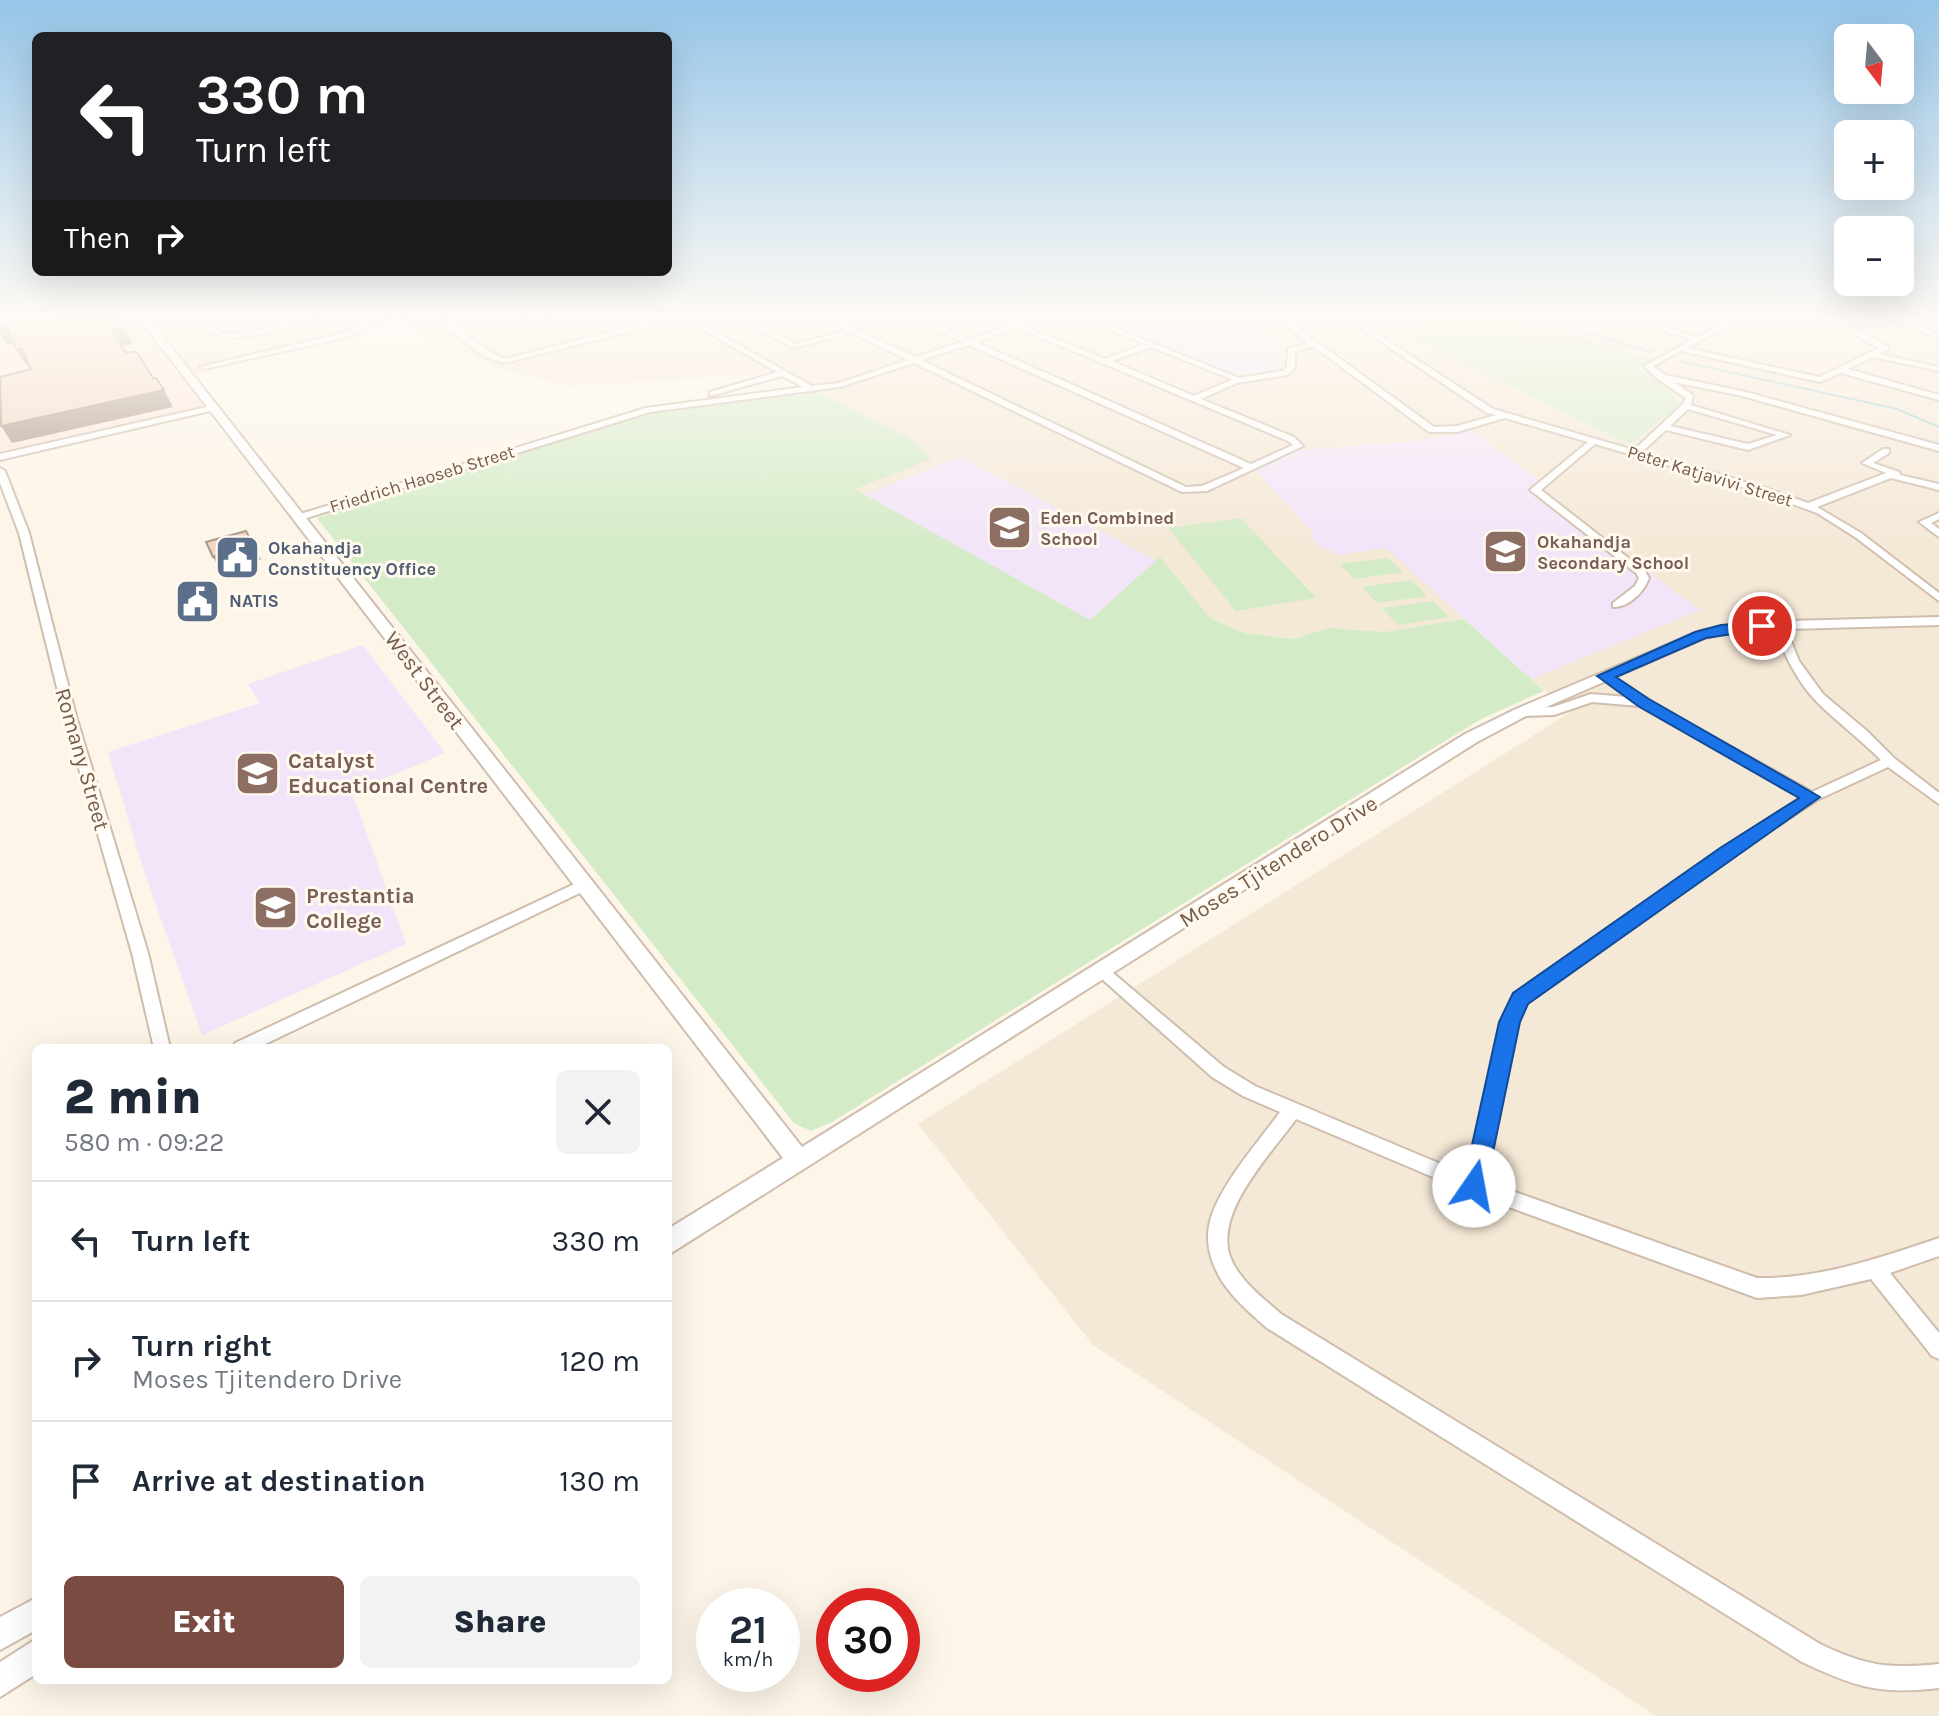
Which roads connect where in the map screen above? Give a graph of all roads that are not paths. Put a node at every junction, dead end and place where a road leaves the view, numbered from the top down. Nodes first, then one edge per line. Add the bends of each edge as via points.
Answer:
1 (200, 394) edge
2 (713, 394) edge
3 (770, 394) edge
4 (984, 394) edge
5 (1087, 394) edge
6 (1181, 394) edge
7 (1204, 394) edge
8 (1384, 394) edge
9 (1463, 394) edge
10 (1688, 394) edge
11 (1740, 394) edge
12 (1193, 399) junction
13 (674, 406) junction
14 (1686, 406) junction
15 (211, 408) junction
16 (1504, 416) junction
17 (1664, 427) junction
18 (1593, 442) junction
19 (1939, 448) edge
20 (1886, 451) dead end
21 (1635, 454) junction
22 (0, 457) edge
23 (1252, 468) junction
24 (0, 471) edge
25 (1896, 474) junction
26 (1939, 487) edge
27 (1810, 506) junction
28 (1939, 516) edge
29 (300, 517) junction
30 (1939, 534) edge
31 (1939, 598) edge
32 (1617, 605) dead end
33 (1939, 621) edge
34 (1779, 626) junction
35 (1605, 676) junction
36 (1643, 703) junction
37 (1522, 712) junction
38 (1889, 761) junction
39 (1812, 797) junction
40 (1939, 800) edge
41 (583, 885) junction
42 (1101, 971) junction
43 (161, 1044) edge
44 (249, 1044) edge
45 (1291, 1111) junction
46 (799, 1161) junction
47 (1474, 1186) junction
48 (672, 1240) edge
49 (1939, 1247) edge
50 (1875, 1269) junction
51 (1939, 1349) edge
52 (32, 1615) edge
53 (0, 1635) edge
54 (32, 1658) edge
55 (1939, 1676) edge
56 (0, 1681) edge

1 - 15 street, West Street
2 - 13 street
3 - 13 street, Friedrich Haoseb Street
4 - 23 street via 1185,490 1204,489
5 - 23 street
6 - 12 street
7 - 12 street
8 - 16 street via 1432,430
9 - 16 street, Peter Katjavivi Street
10 - 14 street
11 - 19 street
12 - 23 street via 1299,446
13 - 29 street, Friedrich Haoseb Street
14 - 17 street
14 - 17 street via 1786,435 1748,447
15 - 22 street
15 - 29 street, West Street
16 - 18 street, Peter Katjavivi Street
17 - 21 street
18 - 21 street, Peter Katjavivi Street
18 - 32 street via 1535,490 1640,571 1640,588
20 - 25 street via 1866,463
21 - 27 street, Peter Katjavivi Street
24 - 43 street, Romany Street via 24,533
25 - 26 street
25 - 27 street
27 - 31 street, Peter Katjavivi Street via 1858,535
28 - 30 street via 1924,522
29 - 41 street, West Street
33 - 34 street, Moses Tjitendero Drive
34 - 35 street, Moses Tjitendero Drive via 1700,635
34 - 38 street via 1793,661 1819,697
35 - 36 street
35 - 37 street, Moses Tjitendero Drive
36 - 37 street via 1591,698 1554,711
36 - 39 street
37 - 42 street, Moses Tjitendero Drive via 1471,738
38 - 39 street
38 - 40 street
39 - 47 street via 1520,999 1509,1022
41 - 44 street
41 - 46 street, West Street
42 - 45 street via 1218,1072
42 - 46 street, Moses Tjitendero Drive
45 - 47 street
45 - 55 street via 1219,1221 1217,1240 1235,1282 1274,1321 1811,1653 1869,1679
46 - 48 street, Moses Tjitendero Drive
47 - 50 street via 1757,1288 1788,1288
49 - 50 street
50 - 51 street
52 - 53 street
54 - 56 street

